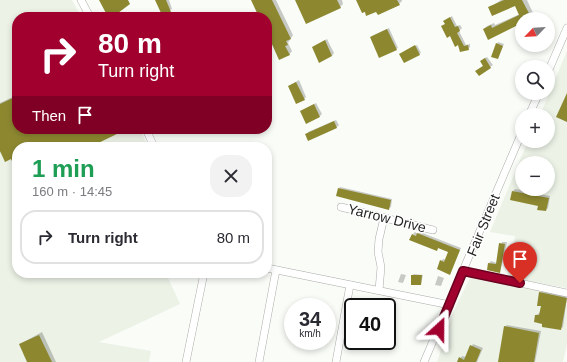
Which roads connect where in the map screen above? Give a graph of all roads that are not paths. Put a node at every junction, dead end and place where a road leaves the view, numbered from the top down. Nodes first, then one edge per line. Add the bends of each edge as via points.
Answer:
1 (80, 0) edge
2 (87, 12) edge
3 (567, 28) edge
4 (553, 60) edge
5 (515, 148) edge
6 (341, 207) dead end
7 (384, 218) junction
8 (433, 230) dead end
9 (272, 269) edge
10 (276, 270) junction
11 (463, 271) junction
12 (203, 278) edge
13 (350, 286) junction
14 (378, 290) junction
15 (567, 293) edge
16 (450, 305) junction
17 (186, 362) edge
18 (259, 362) edge
19 (336, 362) edge
20 (424, 362) edge

1 - 2 street
3 - 4 street
5 - 11 street, Fair Street
6 - 7 street, Yarrow Drive
7 - 8 street, Yarrow Drive
7 - 14 street via 379,239 381,267
9 - 10 street
10 - 13 street
10 - 18 street
11 - 15 street
11 - 16 street, Fair Street
12 - 17 street
13 - 14 street
13 - 19 street
14 - 16 street
16 - 20 street, Fair Street

